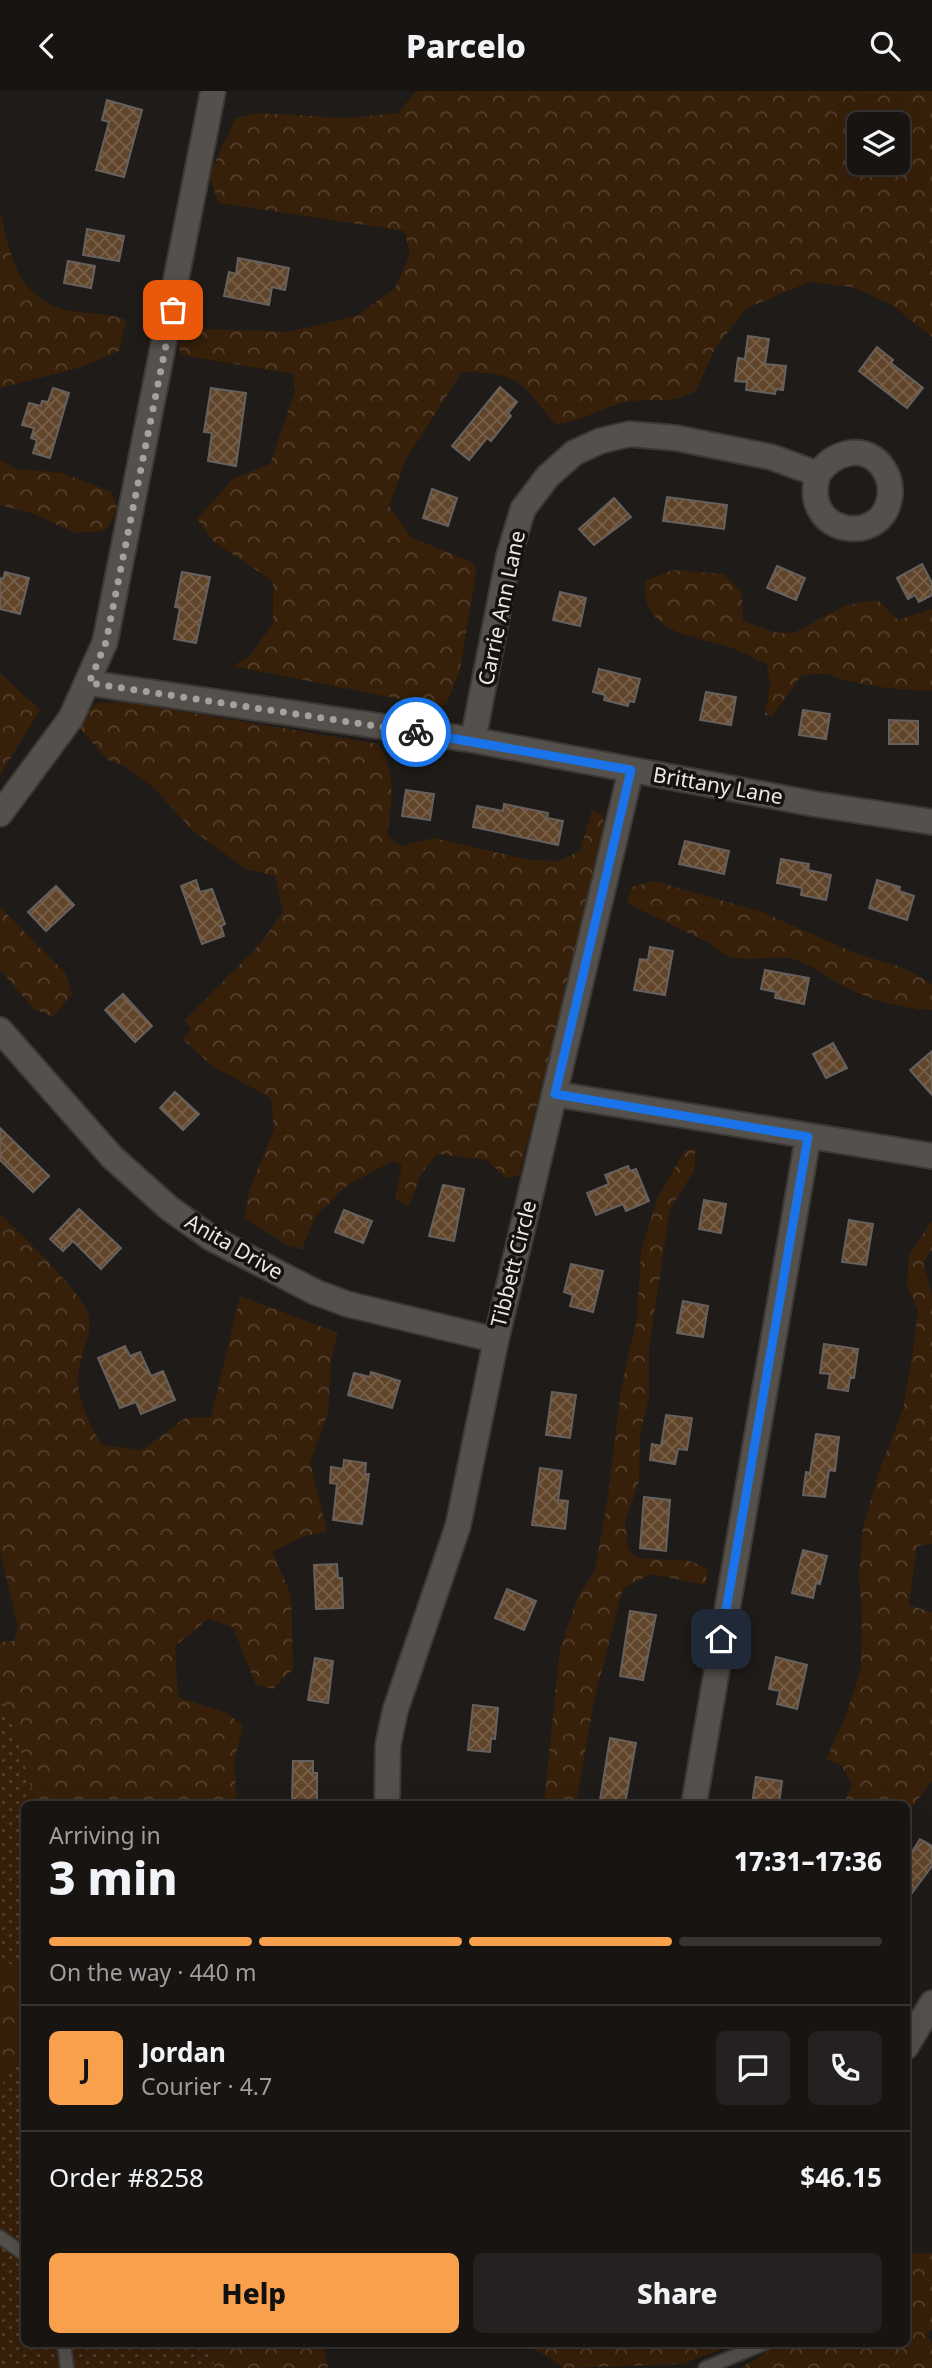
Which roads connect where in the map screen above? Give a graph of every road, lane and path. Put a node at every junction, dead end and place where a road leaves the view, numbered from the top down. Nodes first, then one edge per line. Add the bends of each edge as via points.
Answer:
1 (213, 91) edge
2 (818, 474) dead end
3 (89, 683) junction
4 (474, 740) junction
5 (631, 770) junction
6 (0, 814) edge
7 (932, 821) edge
8 (0, 1030) edge
9 (555, 1094) junction
10 (808, 1137) junction
11 (932, 1156) edge
12 (496, 1340) junction
13 (387, 1801) edge
14 (695, 1801) edge
15 (932, 2003) edge
16 (910, 2040) edge
17 (0, 2237) edge
18 (21, 2252) edge
19 (64, 2347) edge
20 (756, 2347) edge
21 (67, 2368) edge
22 (705, 2368) edge

1 - 3 street via 110,623
2 - 4 street, Carrie Ann Lane via 758,454 676,438 629,434 600,440 574,453 548,476 523,509 509,555
3 - 4 street, Brittany Lane
3 - 6 street via 71,718
4 - 5 street, Brittany Lane
5 - 7 street, Brittany Lane
5 - 9 street, Tibbett Circle
8 - 12 street, Anita Drive via 112,1157 211,1238 347,1304
9 - 10 street
9 - 12 street, Tibbett Circle
10 - 11 street
10 - 14 street
12 - 13 street, Tibbett Circle via 458,1526 395,1711 388,1745
15 - 16 street
17 - 18 lane
19 - 21 lane
20 - 22 lane

